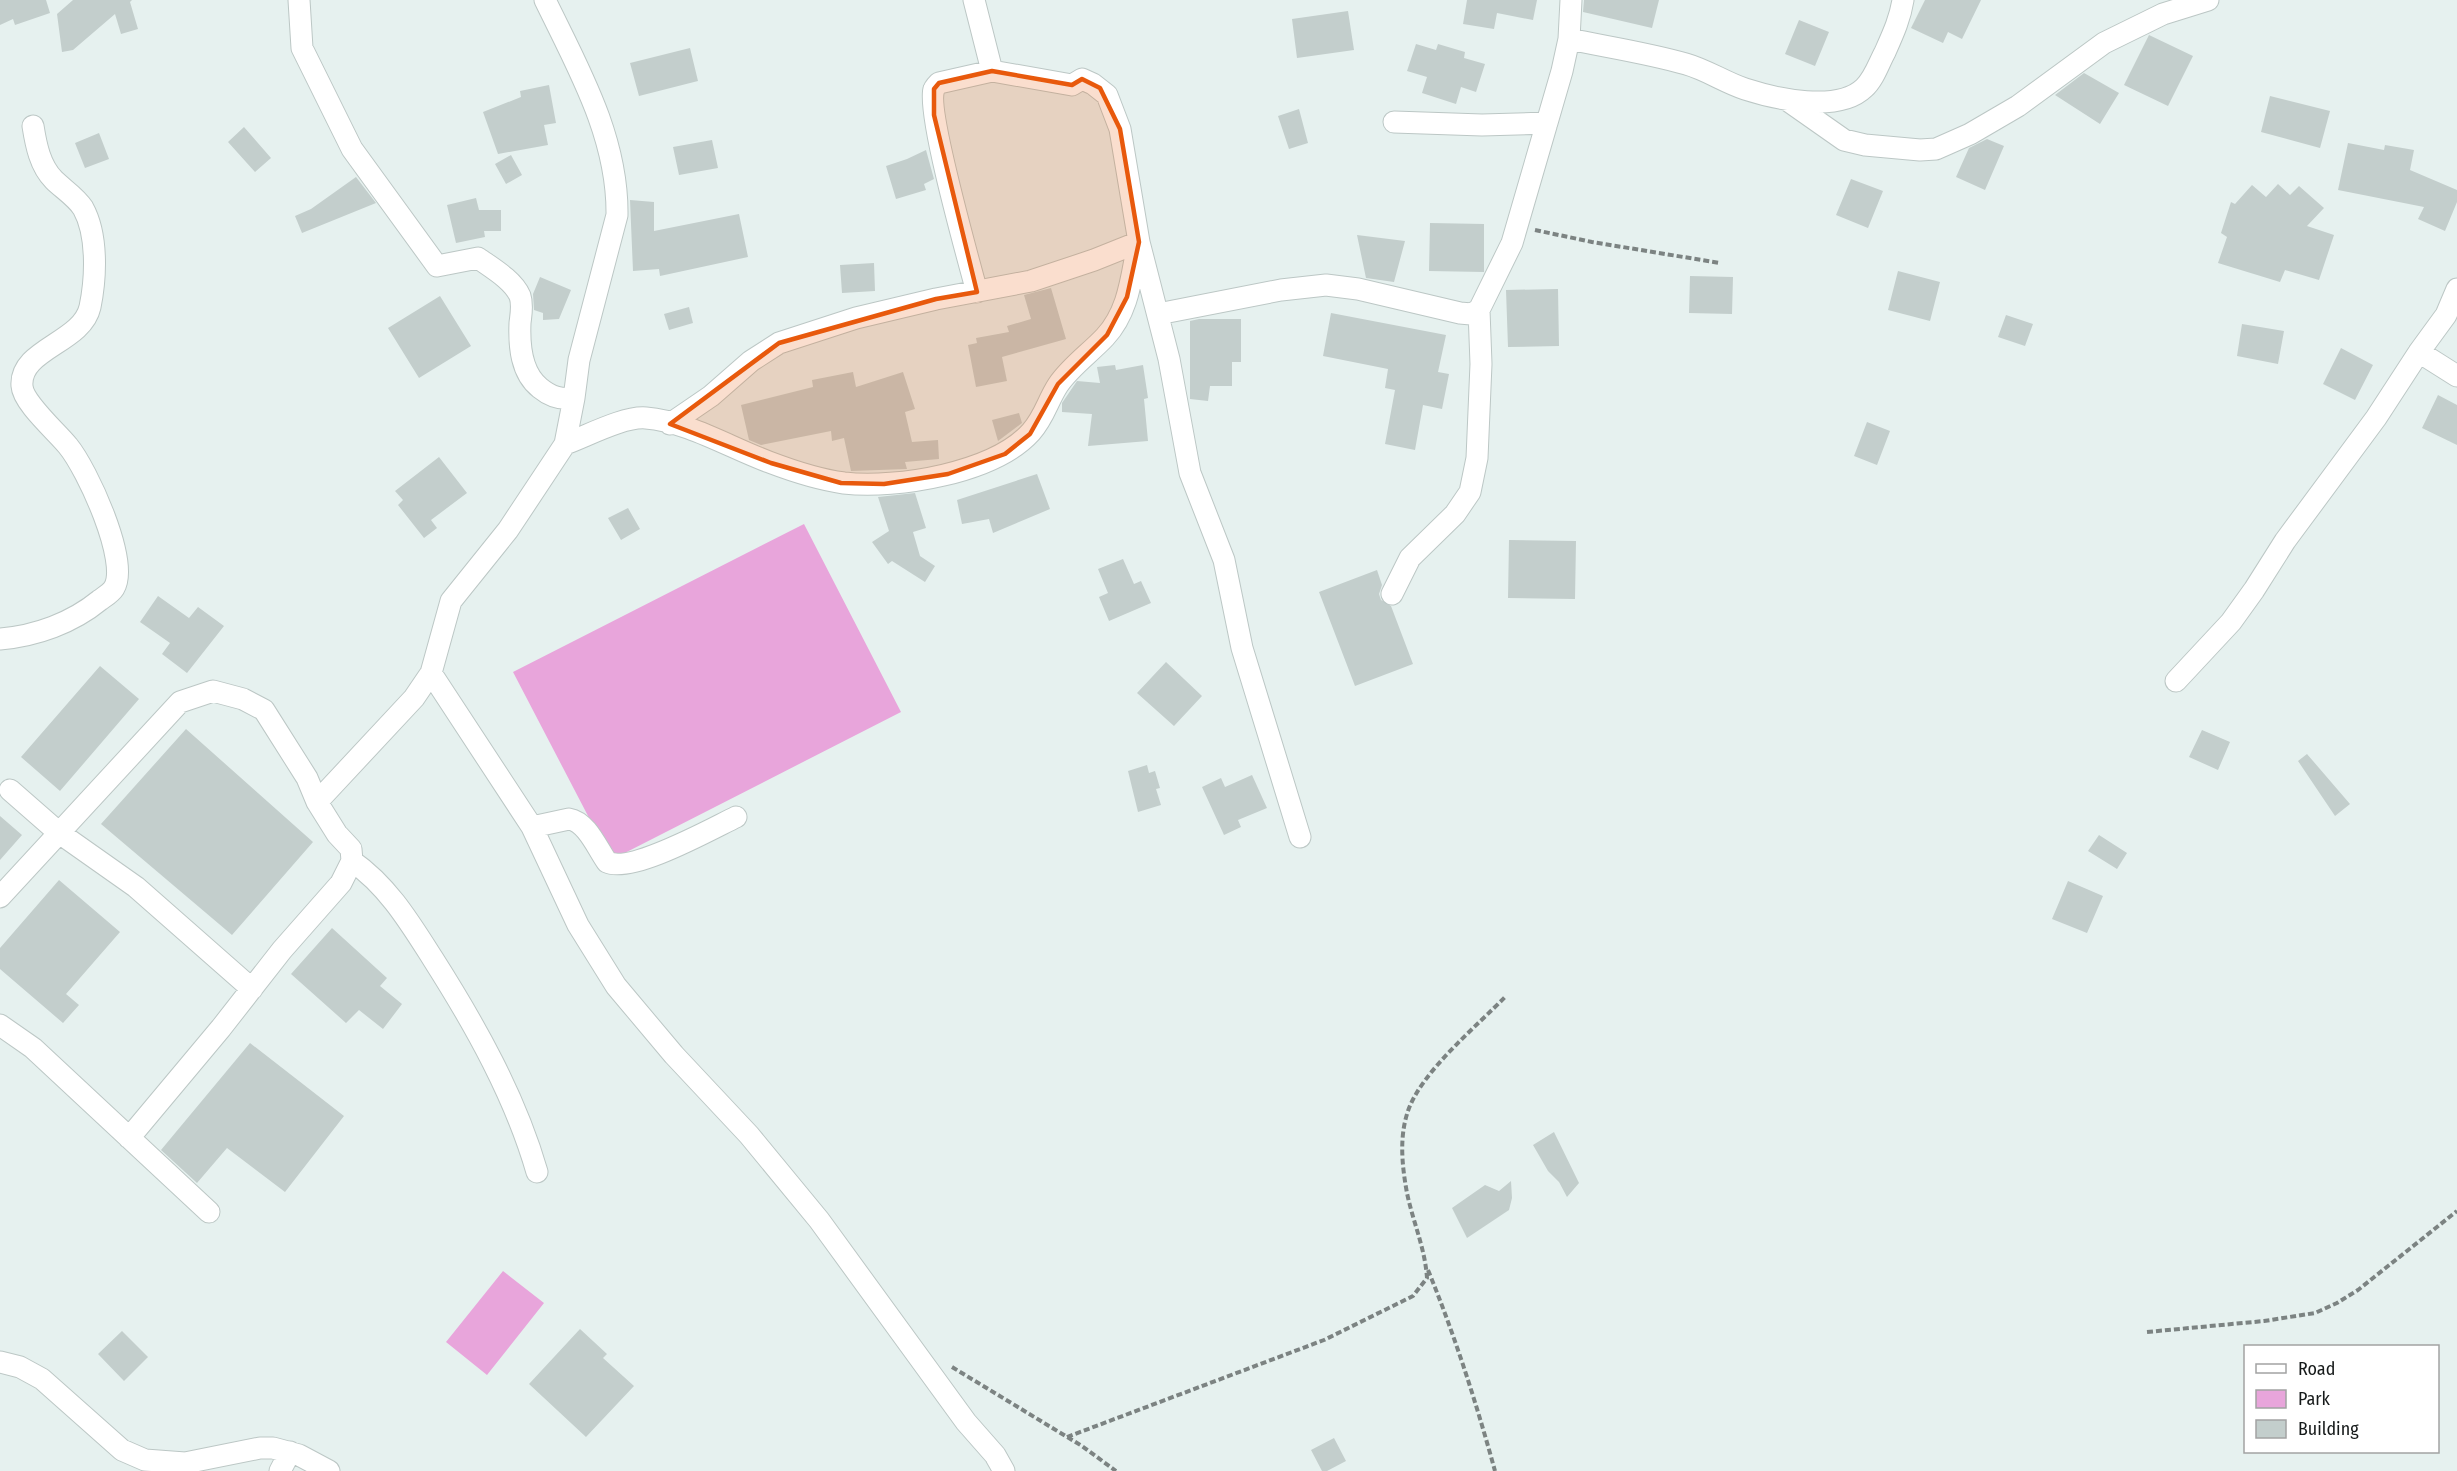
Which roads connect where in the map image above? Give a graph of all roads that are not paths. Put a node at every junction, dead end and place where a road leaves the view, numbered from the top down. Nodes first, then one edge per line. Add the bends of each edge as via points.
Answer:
1 (299, 0) edge
2 (545, 0) edge
3 (974, 0) edge
4 (1570, 0) edge
5 (1903, 0) edge
6 (2208, 0) edge
7 (1569, 39) junction
8 (992, 71) junction
9 (1787, 100) junction
10 (1394, 122) dead end
11 (1547, 123) junction
12 (33, 126) dead end
13 (1138, 242) junction
14 (2457, 290) edge
15 (977, 292) junction
16 (1479, 310) junction
17 (1158, 314) junction
18 (2419, 352) junction
19 (2457, 376) edge
20 (574, 398) junction
21 (670, 424) junction
22 (565, 444) junction
23 (1392, 594) dead end
24 (0, 639) edge
25 (430, 673) junction
26 (2176, 681) dead end
27 (10, 790) dead end
28 (317, 802) junction
29 (736, 817) dead end
30 (532, 827) junction
31 (58, 832) junction
32 (1300, 837) dead end
33 (352, 861) junction
34 (0, 897) edge
35 (252, 989) junction
36 (0, 1025) edge
37 (129, 1138) junction
38 (537, 1172) dead end
39 (209, 1212) dead end
40 (0, 1362) edge
41 (290, 1452) junction
42 (280, 1471) edge
43 (329, 1471) edge
44 (1004, 1471) edge

1 - 20 street via 302,48 352,149 437,266 478,258 509,282 521,301 520,340 528,375 554,397
2 - 20 street via 598,111 616,178 617,215 579,360
3 - 8 street
4 - 7 street
5 - 9 street via 1896,31 1863,89 1841,100
6 - 9 street via 2163,14 2104,43 2018,106 1935,149 1845,140
7 - 9 street via 1685,63 1743,88
7 - 11 street
8 - 13 street via 1072,85 1082,79 1107,95 1120,129
8 - 15 street via 939,82 933,97 950,189
10 - 11 street
11 - 16 street via 1512,243
12 - 24 street via 43,163 52,178 82,207 89,224 93,275 89,309 82,323 29,364 21,387 84,468 119,573 113,589 68,622
13 - 15 street via 1031,281
13 - 17 street
13 - 21 street via 1121,316 1107,335 1058,384 1045,415 1030,434 1005,454 971,468 884,484 841,483 771,463
14 - 18 street via 2446,315
15 - 21 street via 856,318 779,342
16 - 17 street via 1460,313 1326,285
16 - 23 street via 1477,458 1470,492 1455,513 1410,558
17 - 32 street via 1190,473 1224,560 1242,648
18 - 19 street
18 - 26 street via 2232,622
20 - 22 street
21 - 22 street via 629,418
22 - 25 street via 508,530 451,601
25 - 28 street via 414,698
25 - 30 street
27 - 31 street
28 - 31 street via 307,778 264,710 243,699 213,692 180,702
28 - 33 street via 351,849
29 - 30 street via 662,852 614,864 607,862 575,820
30 - 44 street via 578,925 616,986 749,1135 819,1221
31 - 34 street
31 - 35 street via 136,887
33 - 35 street via 341,883
33 - 38 street via 381,885 397,905 455,994 515,1109
35 - 37 street
36 - 37 street via 33,1048
37 - 39 street
40 - 41 street via 42,1379 122,1450 145,1460 185,1463 260,1449
41 - 42 street
41 - 43 street

